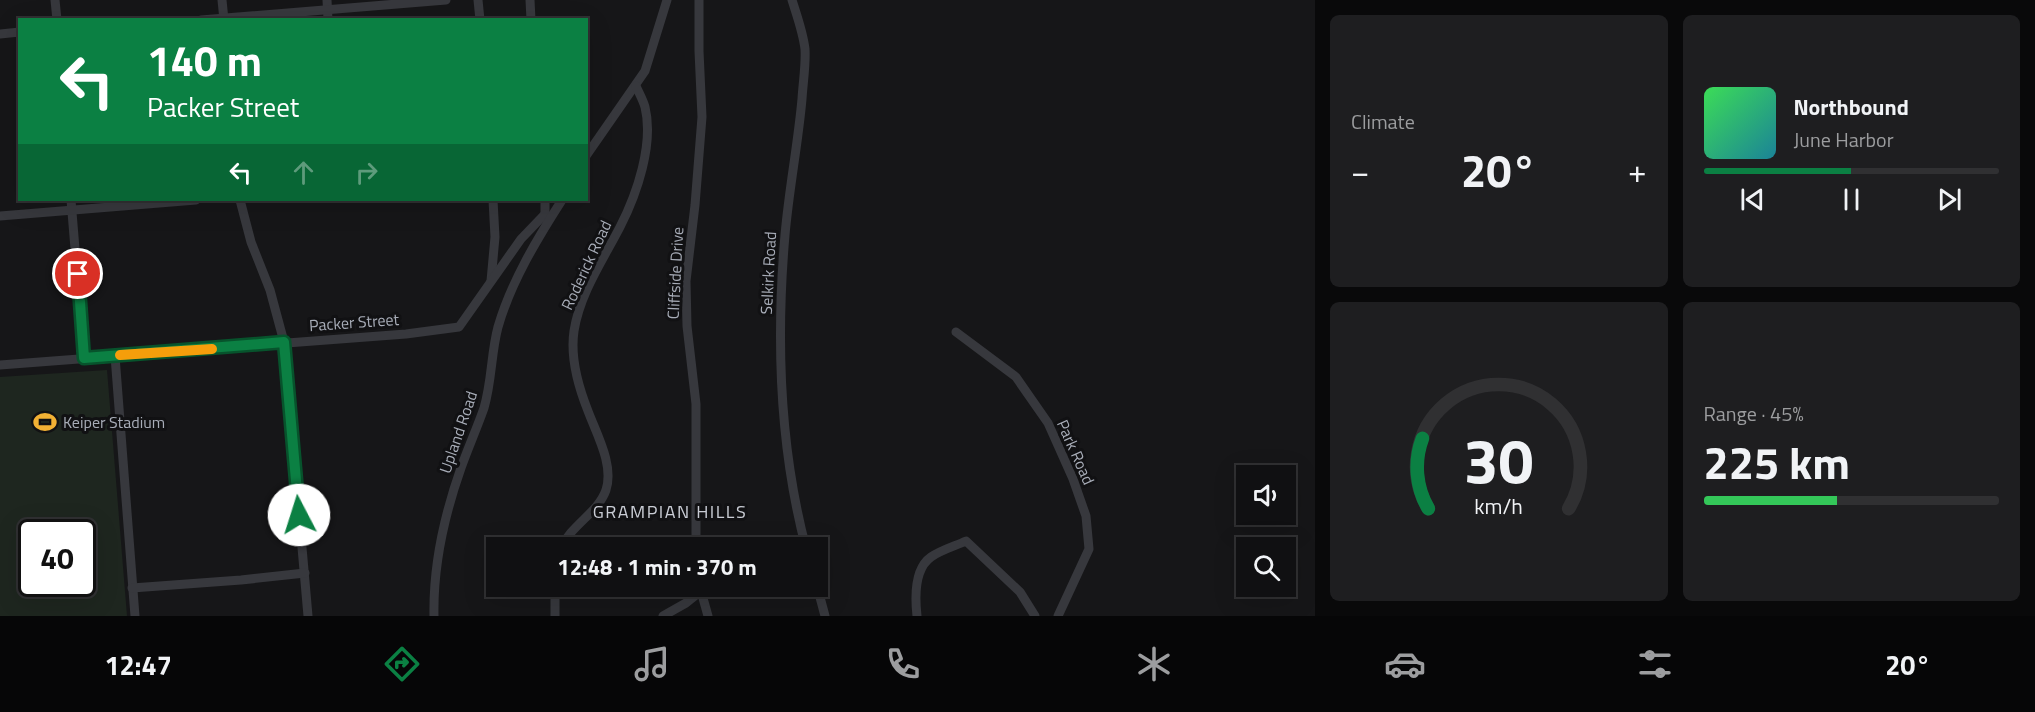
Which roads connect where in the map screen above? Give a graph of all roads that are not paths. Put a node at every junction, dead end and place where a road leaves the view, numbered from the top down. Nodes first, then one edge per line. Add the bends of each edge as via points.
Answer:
1 (55, 0) edge
2 (222, 0) edge
3 (446, 0) edge
4 (478, 0) edge
5 (530, 0) edge
6 (667, 0) edge
7 (699, 0) edge
8 (792, 0) edge
9 (428, 1) edge
10 (328, 10) edge
11 (57, 18) edge
12 (224, 18) edge
13 (236, 18) edge
14 (480, 18) edge
15 (531, 18) edge
16 (18, 32) edge
17 (0, 34) edge
18 (636, 87) junction
19 (588, 153) edge
20 (71, 201) edge
21 (184, 201) edge
22 (240, 201) edge
23 (493, 201) edge
24 (545, 201) edge
25 (561, 201) edge
26 (72, 210) junction
27 (545, 214) junction
28 (0, 216) edge
29 (545, 225) junction
30 (490, 283) junction
31 (956, 332) dead end
32 (284, 342) junction
33 (115, 356) junction
34 (84, 358) junction
35 (0, 365) edge
36 (568, 537) edge
37 (696, 537) edge
38 (803, 537) edge
39 (305, 573) junction
40 (132, 588) junction
41 (555, 597) edge
42 (689, 597) edge
43 (702, 597) edge
44 (820, 597) edge
45 (135, 616) edge
46 (308, 616) edge
47 (434, 616) edge
48 (555, 616) edge
49 (663, 616) edge
50 (708, 616) edge
51 (825, 616) edge
52 (916, 616) edge
53 (1035, 616) edge
54 (1058, 616) edge

1 - 11 street
2 - 12 street
3 - 9 street
4 - 14 street
5 - 15 street
6 - 18 street via 651,57
7 - 37 street, Cliffside Drive via 702,117 686,281 696,404
8 - 38 street, Selkirk Road via 803,40 805,67 785,233 780,363 787,444
9 - 10 street
10 - 13 street
16 - 17 street
18 - 19 street
18 - 36 street, Roderick Road via 646,117 644,163 621,225 585,294 574,332 575,372 602,448 608,480 603,497
20 - 26 street
21 - 26 street
22 - 32 street
23 - 30 street via 495,237
24 - 27 street
25 - 29 street, Upland Road
26 - 28 street
26 - 34 street
27 - 29 street
27 - 30 street, Packer Street via 521,239
29 - 47 street, Upland Road via 498,328 484,406 441,537
30 - 32 street, Packer Street via 459,327
31 - 54 street, Park Road via 1016,377 1047,423 1073,478 1086,516 1089,549
32 - 33 street, Packer Street
32 - 39 street
33 - 34 street, Packer Street
33 - 40 street
34 - 35 street, Packer Street
39 - 40 street
39 - 46 street
40 - 45 street
41 - 48 street
42 - 49 street
43 - 50 street
44 - 51 street
52 - 53 street via 916,590 924,565 931,557 966,541 1020,592

